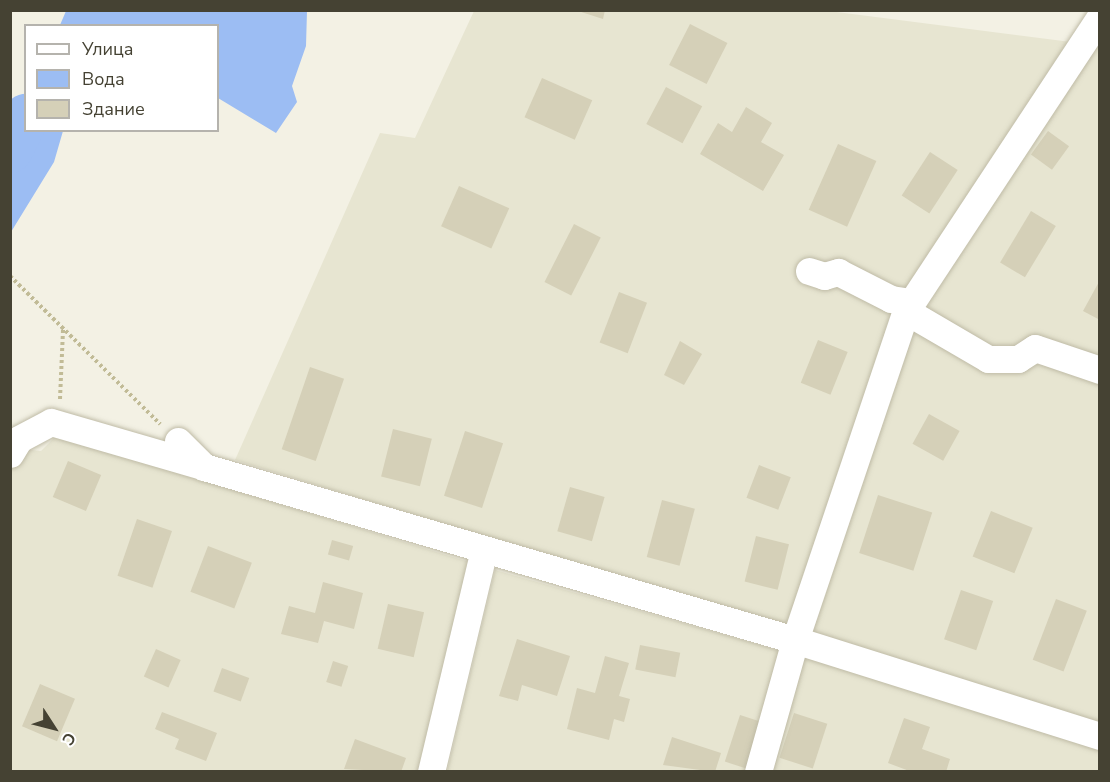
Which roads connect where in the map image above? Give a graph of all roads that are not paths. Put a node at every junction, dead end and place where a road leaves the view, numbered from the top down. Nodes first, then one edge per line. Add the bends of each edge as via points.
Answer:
1 (1100, 17) edge
2 (809, 271) dead end
3 (909, 306) junction
4 (1100, 370) edge
5 (178, 441) road end
6 (10, 454) edge
7 (204, 466) junction
8 (483, 553) junction
9 (795, 640) junction
10 (1100, 736) edge
11 (431, 771) edge
12 (758, 771) edge

1 - 3 street
2 - 3 street via 824,276 838,272
3 - 4 street via 988,359 1018,359 1035,348
3 - 9 street
5 - 7 street
6 - 7 street via 19,439 51,422
7 - 8 street
8 - 9 street
8 - 11 street
9 - 10 street
9 - 12 street

